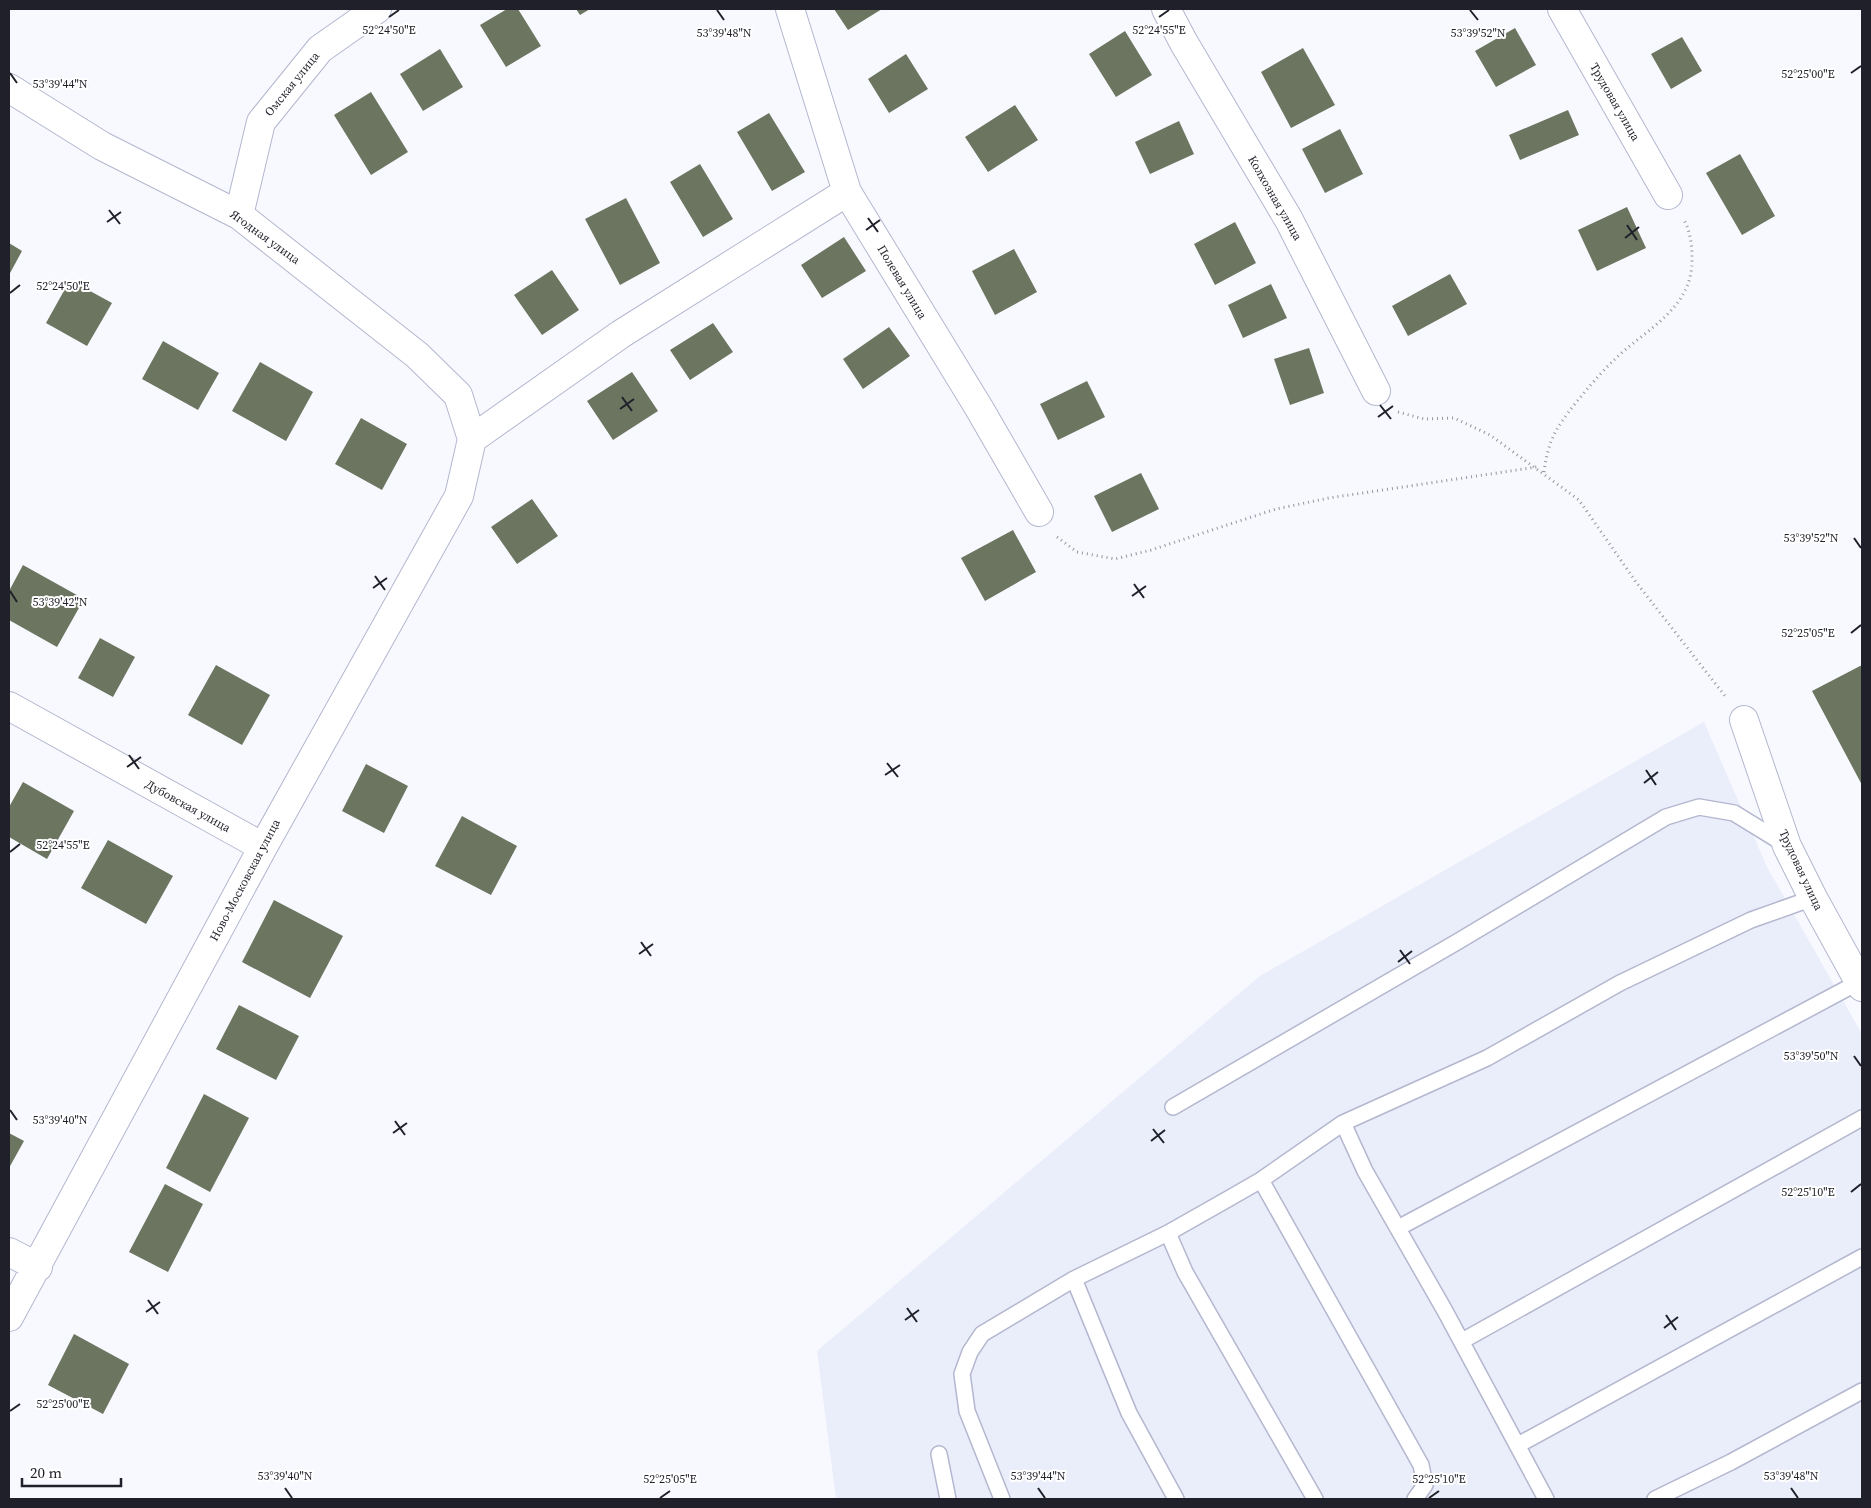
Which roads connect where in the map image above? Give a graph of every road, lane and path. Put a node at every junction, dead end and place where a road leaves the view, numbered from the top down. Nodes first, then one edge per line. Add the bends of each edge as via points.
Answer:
1 (377, 9) edge
2 (790, 9) edge
3 (1166, 9) edge
4 (1562, 9) edge
5 (9, 88) edge
6 (847, 192) junction
7 (1668, 195) joint
8 (239, 215) junction
9 (1376, 391) joint
10 (472, 440) junction
11 (1537, 467) junction
12 (1544, 472) junction
13 (1039, 512) joint
14 (9, 706) edge
15 (1744, 720) joint
16 (1787, 846) junction
17 (263, 847) junction
18 (1813, 898) junction
19 (1861, 985) edge
20 (1173, 1107) dead end
21 (1862, 1118) edge
22 (1343, 1123) junction
23 (1261, 1180) junction
24 (1398, 1228) junction
25 (1168, 1233) junction
26 (9, 1252) edge
27 (1862, 1257) edge
28 (38, 1267) junction
29 (1074, 1279) junction
30 (9, 1317) edge
31 (1462, 1341) junction
32 (1862, 1391) edge
33 (1518, 1445) junction
34 (939, 1454) dead end
35 (948, 1499) edge
36 (1002, 1499) edge
37 (1176, 1499) edge
38 (1315, 1499) edge
39 (1415, 1499) edge
40 (1546, 1499) edge
41 (1655, 1499) edge

1 - 8 street, Омская улица via 320,49 261,122
2 - 6 street, Полевая улица
3 - 9 street, Колхозная улица via 1289,220
4 - 7 street, Трудовая улица
5 - 8 street, Ягодная улица via 102,146
6 - 10 street via 621,334
6 - 13 street, Полевая улица
7 - 12 path via 1688,228 1693,273 1686,291 1661,322 1613,361 1557,428
8 - 10 street, Ягодная улица via 417,355 458,395
9 - 11 path via 1396,411 1424,419 1454,418 1490,435
10 - 17 street, Ново-Московская улица via 459,496
11 - 12 path
11 - 13 path via 1276,509 1115,559 1077,552 1057,538
12 - 15 path via 1579,500 1636,582
14 - 17 street, Дубовская улица
15 - 16 street, Трудовая улица
16 - 18 street, Трудовая улица
16 - 20 lane via 1734,813 1699,807 1666,817
17 - 28 street, Ново-Московская улица
18 - 19 street, Трудовая улица
18 - 22 lane via 1751,920 1620,983 1487,1058
19 - 24 lane
21 - 31 lane
22 - 23 lane
22 - 24 lane
23 - 25 lane
23 - 39 lane via 1421,1465 1425,1485
24 - 31 lane
25 - 29 lane
25 - 38 lane via 1185,1272
26 - 28 street
27 - 33 lane
28 - 30 street, Ново-Московская улица
29 - 36 lane via 982,1334 970,1352 962,1374 967,1411
29 - 37 lane via 1129,1412
31 - 33 lane
32 - 41 lane
33 - 40 lane
34 - 35 lane

